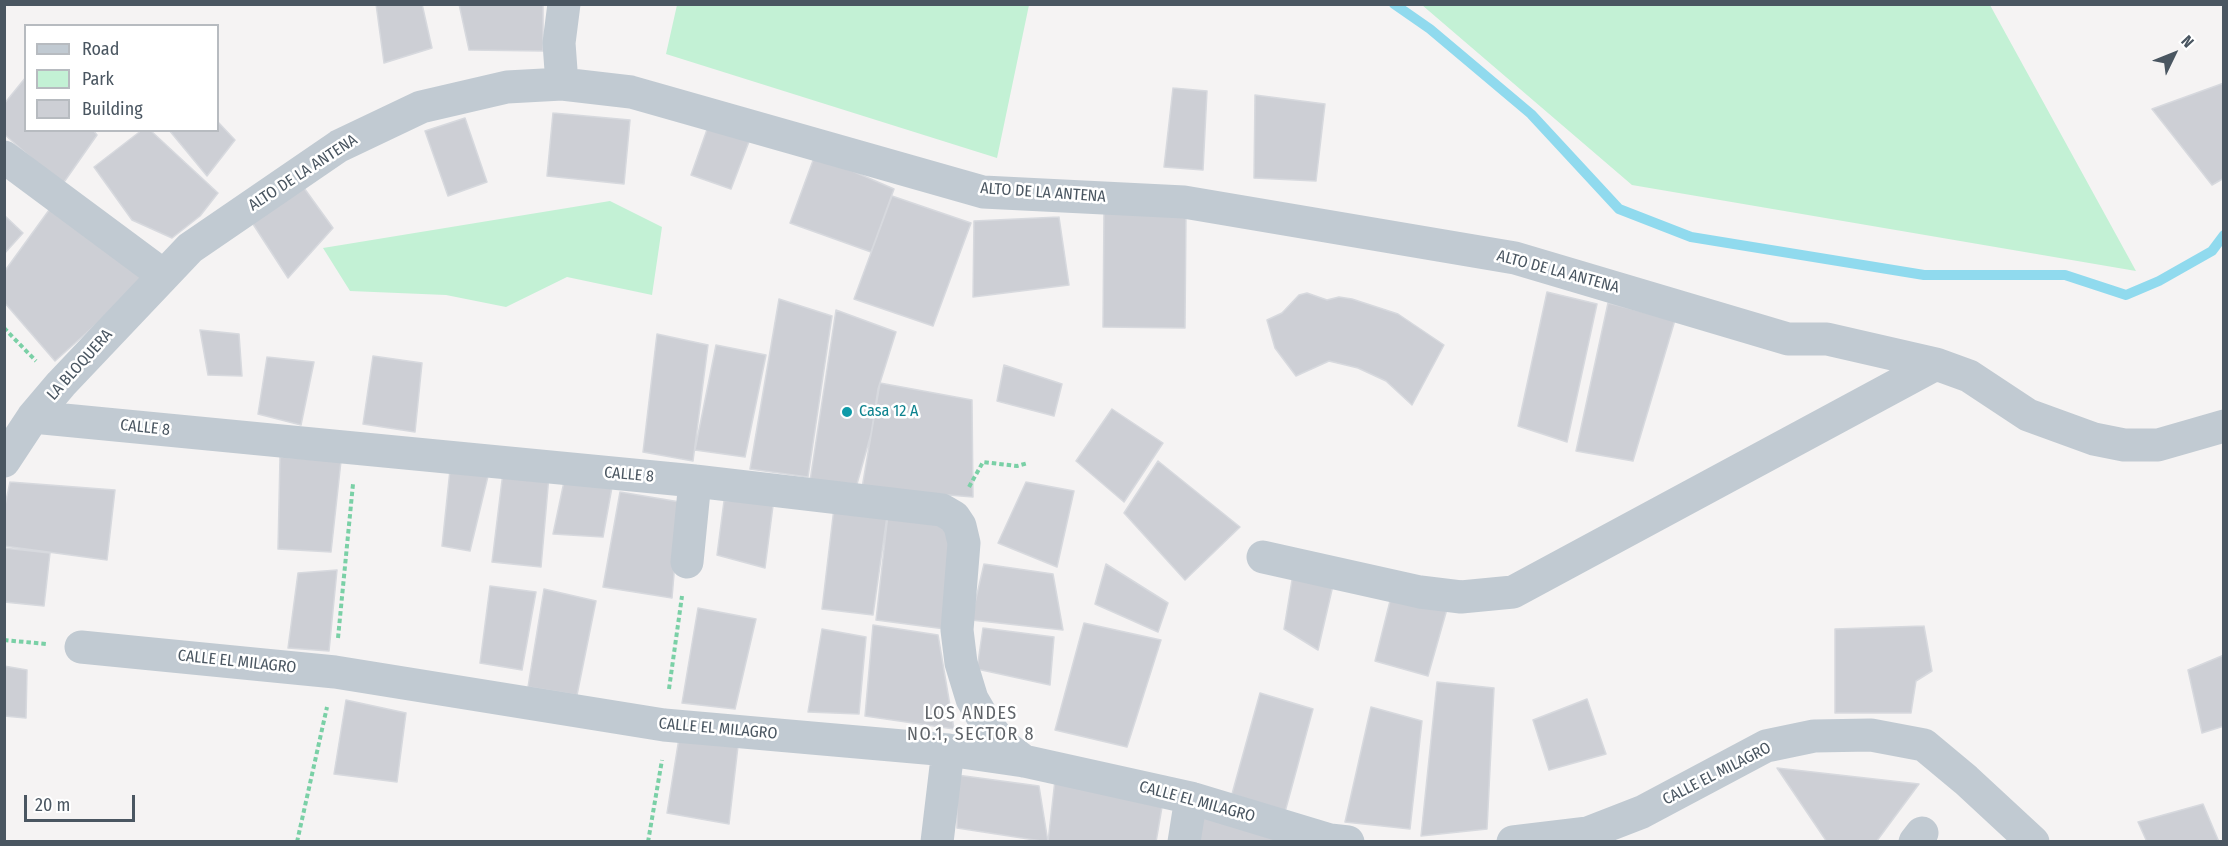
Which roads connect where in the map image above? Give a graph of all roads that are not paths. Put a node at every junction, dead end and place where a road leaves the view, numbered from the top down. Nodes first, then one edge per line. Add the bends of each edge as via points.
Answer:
1 (564, 4) edge
2 (562, 84) junction
3 (4, 157) edge
4 (163, 275) junction
5 (1936, 364) junction
6 (33, 417) junction
7 (2223, 426) edge
8 (4, 461) edge
9 (695, 481) junction
10 (1263, 557) dead end
11 (687, 562) road end
12 (81, 647) road end
13 (948, 750) junction
14 (1024, 761) junction
15 (1191, 798) junction
16 (937, 842) edge
17 (1184, 842) edge
18 (1348, 842) edge
19 (1513, 842) edge
20 (2033, 842) edge

1 - 2 street via 559,43
2 - 4 street, ALTO DE LA ANTENA via 507,87 421,107 339,146 190,248
2 - 5 street, ALTO DE LA ANTENA via 631,92 983,192 1184,202 1515,258 1788,339 1827,339
3 - 4 street
4 - 6 street, LA BLOQUERA
5 - 7 street, ALTO DE LA ANTENA via 1969,376 2028,415 2094,439 2124,445 2158,445
5 - 10 street via 1513,592 1461,597 1420,592
6 - 8 street, LA BLOQUERA
6 - 9 street, CALLE 8
9 - 11 street
9 - 14 street, CALLE 8 via 942,510 954,517 964,543 957,630 961,663 972,699 986,723 1003,745
12 - 13 street, CALLE EL MILAGRO via 335,672 664,725
13 - 14 street, CALLE EL MILAGRO
13 - 16 street
14 - 15 street, CALLE EL MILAGRO
15 - 17 street
15 - 18 street, CALLE EL MILAGRO
19 - 20 street, CALLE EL MILAGRO via 1588,833 1642,812 1766,746 1814,736 1871,735 1924,745

